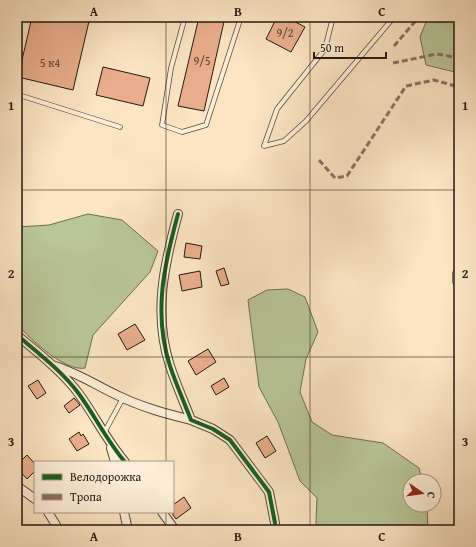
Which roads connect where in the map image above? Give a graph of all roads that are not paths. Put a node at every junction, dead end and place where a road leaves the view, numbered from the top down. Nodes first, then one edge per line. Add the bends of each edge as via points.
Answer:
1 (185, 17) edge
2 (241, 17) edge
3 (333, 17) edge
4 (394, 17) edge
5 (17, 91) edge
6 (120, 127) dead end
7 (178, 214) dead end
8 (459, 265) edge
9 (459, 287) edge
10 (17, 334) edge
11 (54, 366) junction
12 (123, 398) junction
13 (191, 420) junction
14 (104, 434) junction
15 (110, 445) junction
16 (115, 461) edge
17 (124, 461) edge
18 (17, 486) edge
19 (34, 499) edge
20 (49, 513) edge
21 (124, 513) edge
22 (163, 513) edge
23 (278, 527) edge
24 (59, 530) edge
25 (128, 530) edge
26 (175, 530) edge

1 - 2 lane via 172,68 162,125 182,132 206,125
3 - 4 lane via 325,49 277,109 264,146 284,141 306,121
5 - 6 lane via 20,95
7 - 13 street via 166,261 162,324 170,365
8 - 9 lane via 455,282
10 - 11 street
11 - 12 street
11 - 14 street via 78,393
12 - 13 street
12 - 14 lane
13 - 23 street via 214,429 230,440 269,492
14 - 15 street
15 - 16 street
15 - 17 street
18 - 19 street
20 - 24 street
21 - 25 street
22 - 26 street

